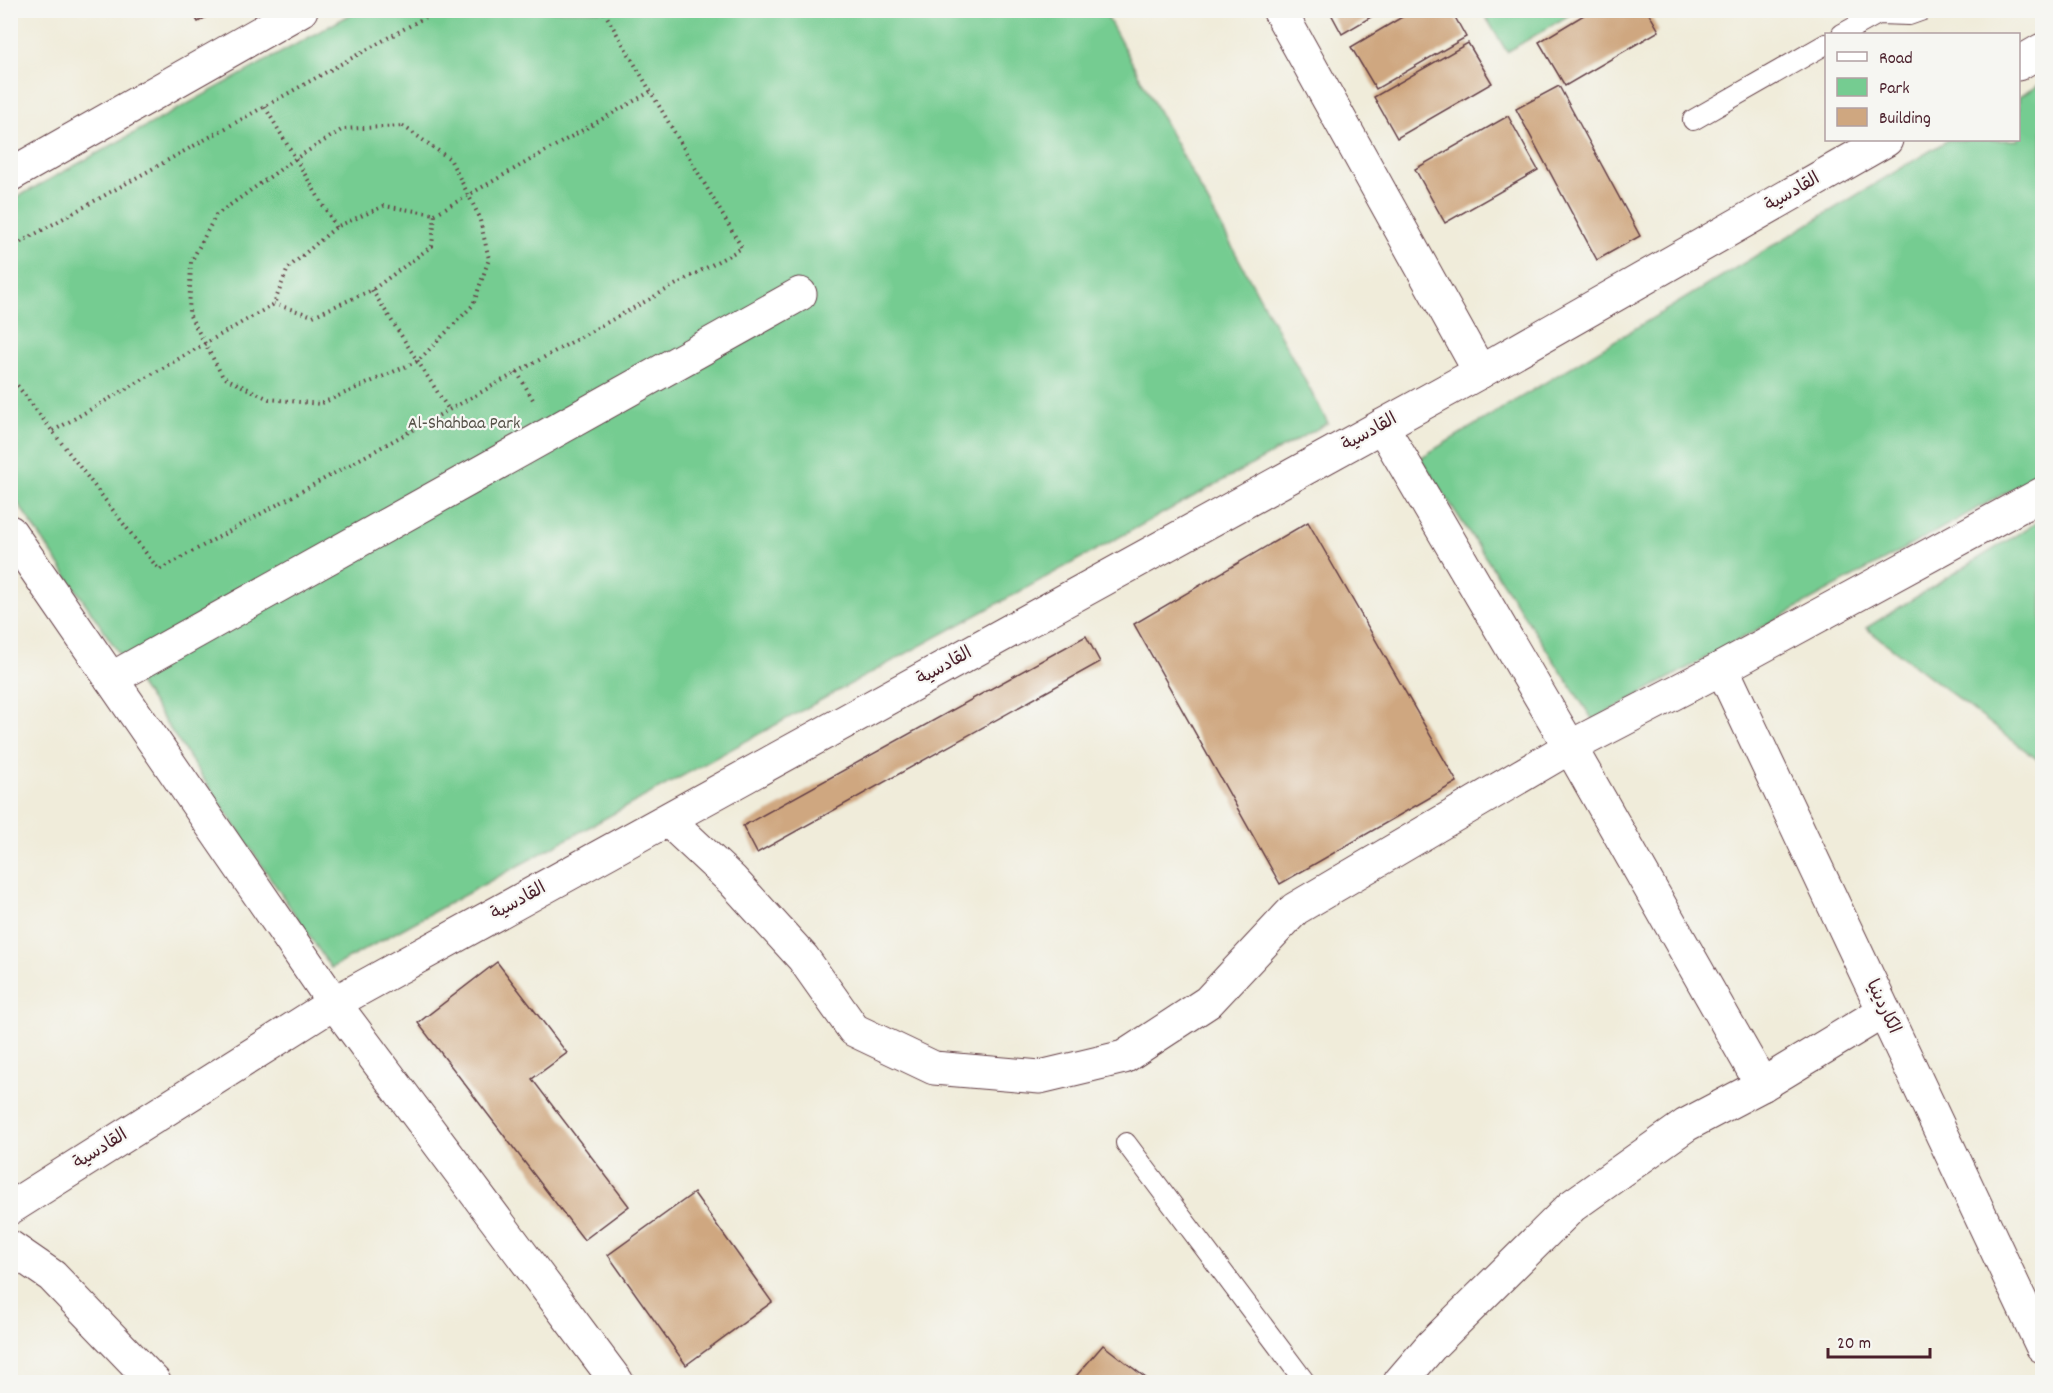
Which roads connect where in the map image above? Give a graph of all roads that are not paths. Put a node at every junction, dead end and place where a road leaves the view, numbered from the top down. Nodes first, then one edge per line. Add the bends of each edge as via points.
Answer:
1 (301, 10) edge
2 (1279, 10) edge
3 (1923, 10) edge
4 (1844, 33) edge
5 (1825, 45) edge
6 (2043, 50) edge
7 (2020, 63) edge
8 (1692, 120) dead end
9 (1884, 141) edge
10 (10, 175) edge
11 (800, 294) dead end
12 (1480, 372) junction
13 (1382, 426) junction
14 (2043, 494) edge
15 (10, 532) edge
16 (1722, 668) junction
17 (111, 679) junction
18 (1570, 747) junction
19 (668, 820) junction
20 (334, 1003) junction
21 (1884, 1011) junction
22 (1762, 1085) junction
23 (1126, 1143) dead end
24 (10, 1208) edge
25 (10, 1247) edge
26 (2043, 1346) edge
27 (154, 1383) edge
28 (617, 1383) edge
29 (1305, 1383) edge
30 (1400, 1383) edge

1 - 10 street
2 - 12 street
3 - 4 lane via 1909,15 1878,14
5 - 8 lane
6 - 7 street
9 - 12 street, القادسية
11 - 17 street
12 - 13 street, القادسية
13 - 18 street
13 - 19 street, القادسية
14 - 16 street
15 - 17 street
16 - 18 street
16 - 21 street, الكاردينيا
17 - 20 street
18 - 19 street via 1295,909 1208,1002 1124,1057 1040,1077 934,1068 854,1030 803,958 732,880
18 - 22 street
19 - 20 street, القادسية
20 - 24 street, القادسية
20 - 28 street
21 - 22 street
21 - 26 street, الكاردينيا
22 - 30 street via 1686,1125 1572,1206 1431,1346
23 - 29 lane
25 - 27 street via 52,1276

